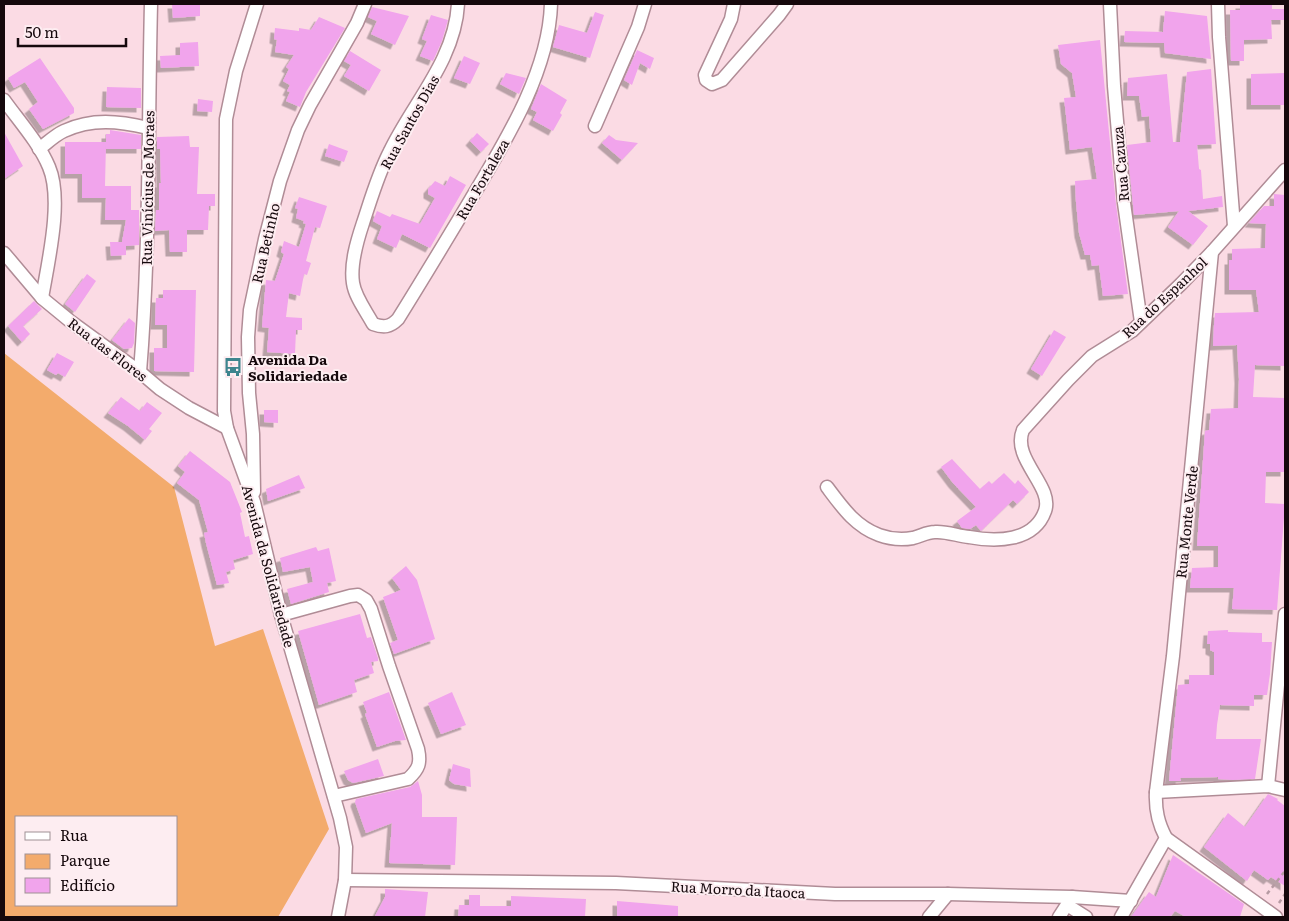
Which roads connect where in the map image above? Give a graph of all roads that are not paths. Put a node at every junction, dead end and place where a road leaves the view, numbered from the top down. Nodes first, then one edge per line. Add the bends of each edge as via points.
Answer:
1 (151, 4) edge
2 (257, 4) edge
3 (364, 4) edge
4 (458, 4) edge
5 (551, 4) edge
6 (645, 4) edge
7 (734, 4) edge
8 (787, 4) edge
9 (1110, 4) edge
10 (1218, 4) edge
11 (4, 100) edge
12 (595, 126) dead end
13 (148, 128) junction
14 (39, 149) junction
15 (1285, 170) edge
16 (1234, 226) junction
17 (1212, 252) junction
18 (4, 253) edge
19 (42, 298) junction
20 (1141, 322) junction
21 (373, 324) joint
22 (140, 372) junction
23 (227, 428) junction
24 (826, 487) dead end
25 (254, 502) junction
26 (1285, 614) edge
27 (281, 615) junction
28 (1268, 786) junction
29 (1284, 790) edge
30 (1156, 792) junction
31 (334, 796) junction
32 (1166, 838) junction
33 (345, 880) junction
34 (948, 894) junction
35 (1069, 901) junction
36 (1131, 901) junction
37 (338, 917) edge
38 (929, 917) edge
39 (1059, 917) edge
40 (1086, 917) edge
41 (1121, 917) edge
42 (1276, 917) edge

1 - 13 street, Rua Vinícius de Moraes
2 - 23 street, Avenida da Solidariedade via 236,71 226,119 223,390
3 - 25 street, Rua Betinho via 357,23 298,130 265,239 249,328
4 - 21 street, Rua Santos Dias via 444,59 389,152 359,235 353,283
5 - 21 street, Rua Fortaleza via 537,68 493,161 398,319 392,325 382,327
6 - 12 street
7 - 8 street via 705,74 706,80 712,84 722,80
9 - 20 street, Rua Cazuza via 1124,203
10 - 16 street
11 - 14 street
13 - 14 street via 108,121 84,124 63,131
13 - 22 street, Rua Vinícius de Moraes via 148,234
14 - 19 street via 50,168 56,198
15 - 16 street, Rua do Espanhol
16 - 17 street, Rua do Espanhol
17 - 20 street, Rua do Espanhol
17 - 30 street, Rua Monte Verde via 1173,656
18 - 19 street, Rua das Flores
19 - 22 street, Rua das Flores
20 - 24 street, Rua do Espanhol via 1126,336 1092,356 1023,430 1020,436 1022,452 1046,499 1040,522 1031,531 994,540 936,532 894,539 871,531 849,516
22 - 23 street, Rua das Flores via 189,408
23 - 25 street, Avenida da Solidariedade
25 - 27 street, Avenida da Solidariedade
26 - 28 street
27 - 31 street, Avenida da Solidariedade
27 - 31 street via 350,596 358,595 366,600 418,749 419,766 408,779
28 - 29 street
28 - 30 street
30 - 32 street, Rua Monte Verde via 1155,809
31 - 33 street, Avenida da Solidariedade via 346,847
32 - 36 street
32 - 42 street
33 - 34 street, Rua Morro da Itaoca via 616,883 836,894
33 - 37 street, Avenida da Solidariedade
34 - 35 street, Rua Morro da Itaoca
34 - 38 street
35 - 36 street, Rua Morro da Itaoca
35 - 39 street
35 - 40 street
36 - 41 street

